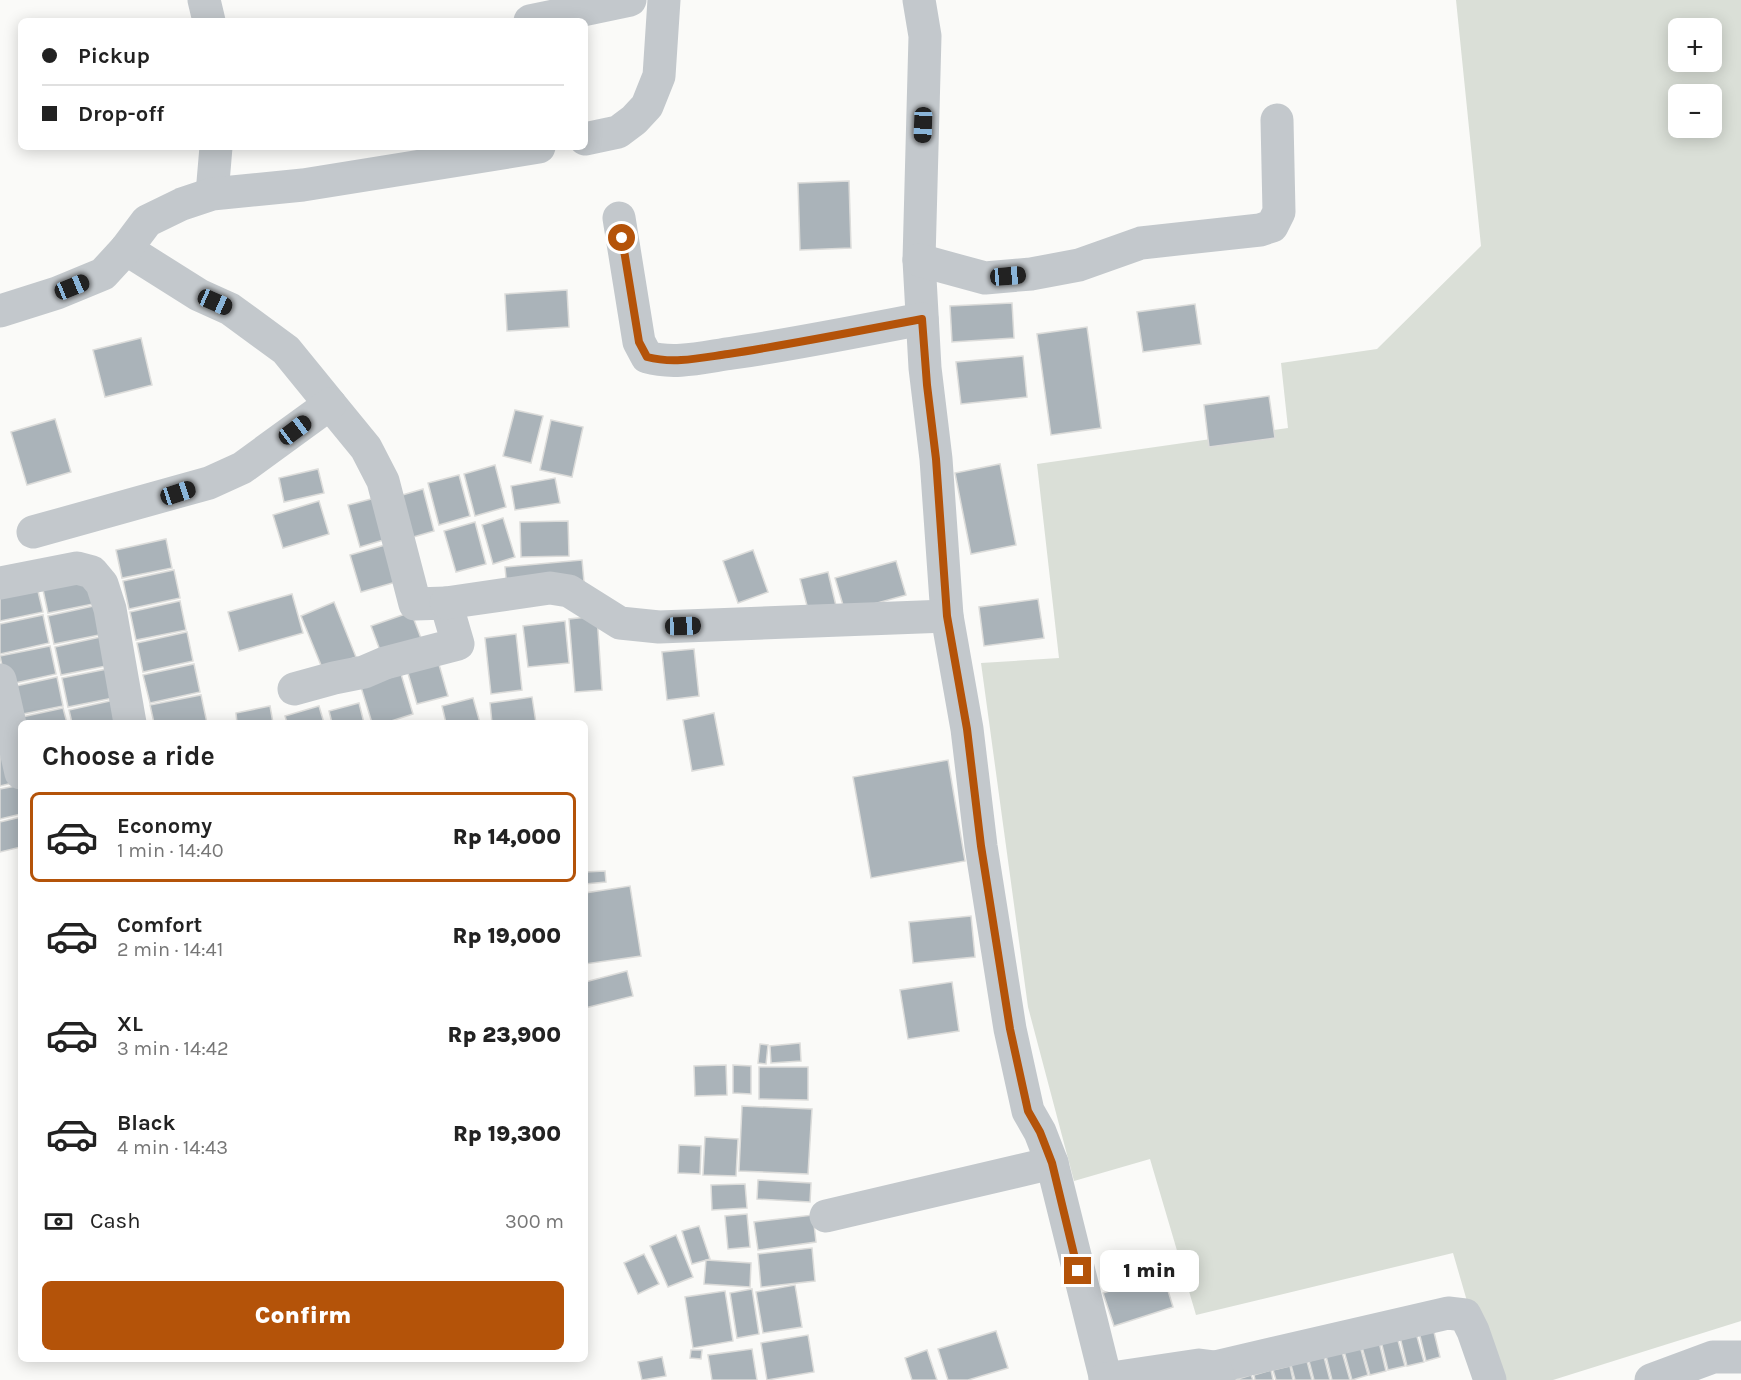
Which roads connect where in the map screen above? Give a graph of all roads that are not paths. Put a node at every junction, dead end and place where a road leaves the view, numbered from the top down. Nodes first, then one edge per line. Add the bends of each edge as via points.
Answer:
1 (204, 0) edge
2 (630, 0) edge
3 (664, 0) edge
4 (919, 0) edge
5 (208, 18) edge
6 (544, 18) edge
7 (1277, 120) dead end
8 (588, 139) edge
9 (216, 150) edge
10 (519, 150) edge
11 (212, 194) junction
12 (619, 218) dead end
13 (126, 249) junction
14 (919, 260) junction
15 (0, 311) edge
16 (922, 319) junction
17 (330, 404) junction
18 (33, 532) dead end
19 (0, 583) edge
20 (446, 603) junction
21 (947, 616) junction
22 (0, 680) edge
23 (294, 689) dead end
24 (129, 720) edge
25 (18, 760) edge
26 (1052, 1163) junction
27 (826, 1216) dead end
28 (1741, 1357) edge
29 (1217, 1373) edge
30 (1106, 1379) edge
31 (1490, 1380) edge
32 (1651, 1380) edge

1 - 5 street
2 - 6 street
3 - 8 street via 659,76 647,106 618,132
4 - 14 street via 925,36
7 - 14 street via 1279,212 1272,226 1141,243 1079,265 1030,274 985,278
9 - 11 street
10 - 11 street via 303,185
11 - 13 street via 147,221
12 - 16 street via 639,342 647,357 686,360
13 - 15 street via 103,274
13 - 17 street via 199,295 230,309 286,350
14 - 16 street
16 - 21 street
17 - 18 street via 242,468 209,483
17 - 20 street via 366,448 383,481 415,604
19 - 24 street via 77,568 92,572 102,584 110,609
20 - 21 street via 550,588 569,591 620,623 659,627
20 - 23 street via 458,644
21 - 26 street via 1010,1029 1028,1111
22 - 25 street
26 - 27 street
26 - 30 street
28 - 32 street via 1713,1356
29 - 30 street via 1199,1365
29 - 31 street via 1448,1313 1465,1315

